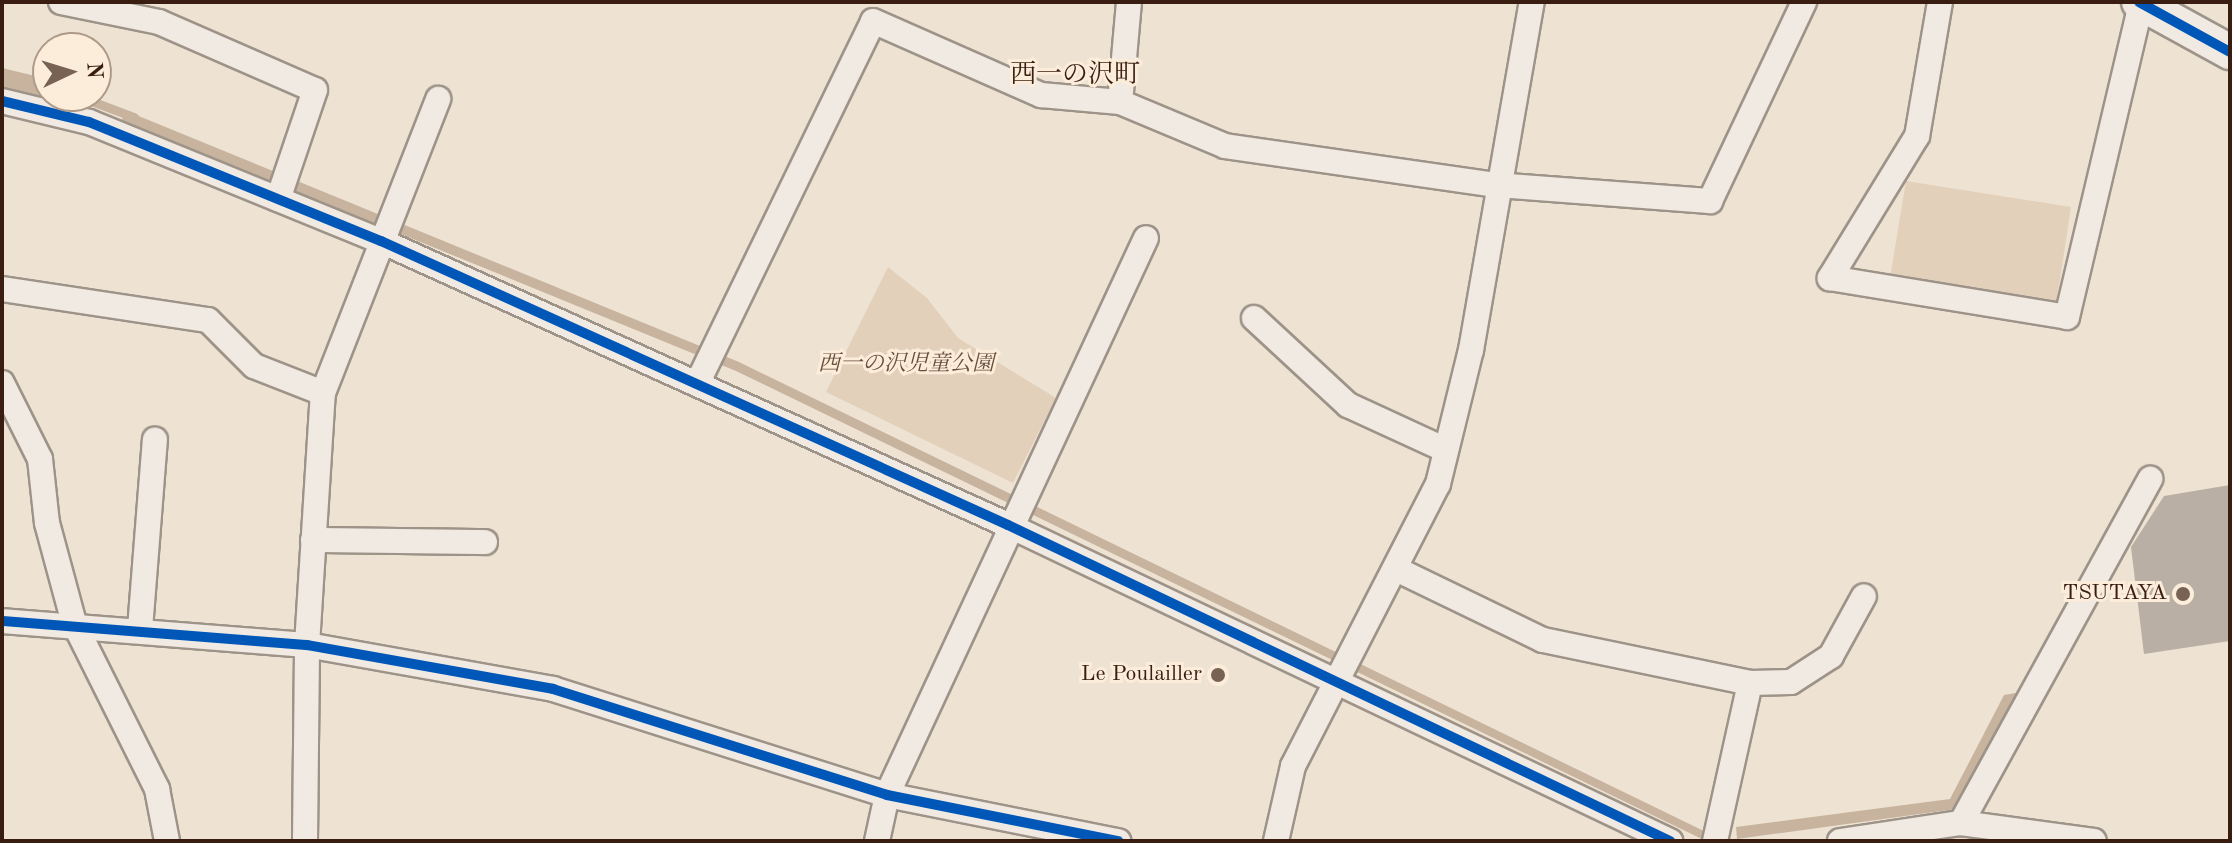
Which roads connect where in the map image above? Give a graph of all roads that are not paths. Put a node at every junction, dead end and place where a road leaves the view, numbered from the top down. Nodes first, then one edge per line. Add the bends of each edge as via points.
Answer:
1 (61, 2) edge
2 (1129, 2) edge
3 (1532, 2) edge
4 (1804, 2) edge
5 (1940, 2) edge
6 (2140, 2) edge
7 (2230, 52) edge
8 (438, 99) dead end
9 (2, 101) edge
10 (1120, 102) junction
11 (1497, 185) junction
12 (278, 199) junction
13 (1146, 238) dead end
14 (381, 241) junction
15 (2, 289) edge
16 (1254, 318) dead end
17 (2, 383) edge
18 (697, 384) junction
19 (323, 393) junction
20 (155, 440) dead end
21 (1446, 450) junction
22 (2150, 479) dead end
23 (1008, 525) junction
24 (313, 540) junction
25 (485, 542) dead end
26 (1396, 569) junction
27 (1864, 596) dead end
28 (2, 621) edge
29 (74, 623) junction
30 (140, 629) junction
31 (307, 645) junction
32 (1338, 683) junction
33 (1750, 683) junction
34 (887, 795) junction
35 (1961, 823) junction
36 (167, 841) edge
37 (305, 841) edge
38 (877, 841) edge
39 (1118, 841) edge
40 (1276, 841) edge
41 (1670, 841) edge
42 (1715, 841) edge
43 (1840, 841) edge
44 (2094, 841) edge

1 - 12 street via 159,22 315,90
2 - 10 street
3 - 11 street
4 - 11 street via 1710,201
5 - 6 street via 1917,136 1830,278 2067,317
6 - 7 street
8 - 14 street
9 - 12 street via 89,122
10 - 11 street via 1225,146
10 - 18 street via 1041,95 873,21
11 - 21 street via 1471,350
12 - 14 street
13 - 23 street
14 - 18 street
14 - 19 street
15 - 19 street via 208,320 254,366
16 - 21 street via 1348,405
17 - 29 street via 40,459 47,523
18 - 23 street
19 - 24 street
20 - 30 street
21 - 26 street via 1438,484
22 - 35 street
23 - 32 street
23 - 34 street
24 - 25 street
24 - 31 street
26 - 32 street
26 - 33 street via 1543,640
27 - 33 street via 1831,656 1791,682
28 - 29 street
29 - 30 street
29 - 36 street via 157,789
30 - 31 street
31 - 34 street via 553,689
31 - 37 street
32 - 40 street via 1293,766
32 - 41 street
33 - 42 street
34 - 38 street
34 - 39 street
35 - 43 street
35 - 44 street

